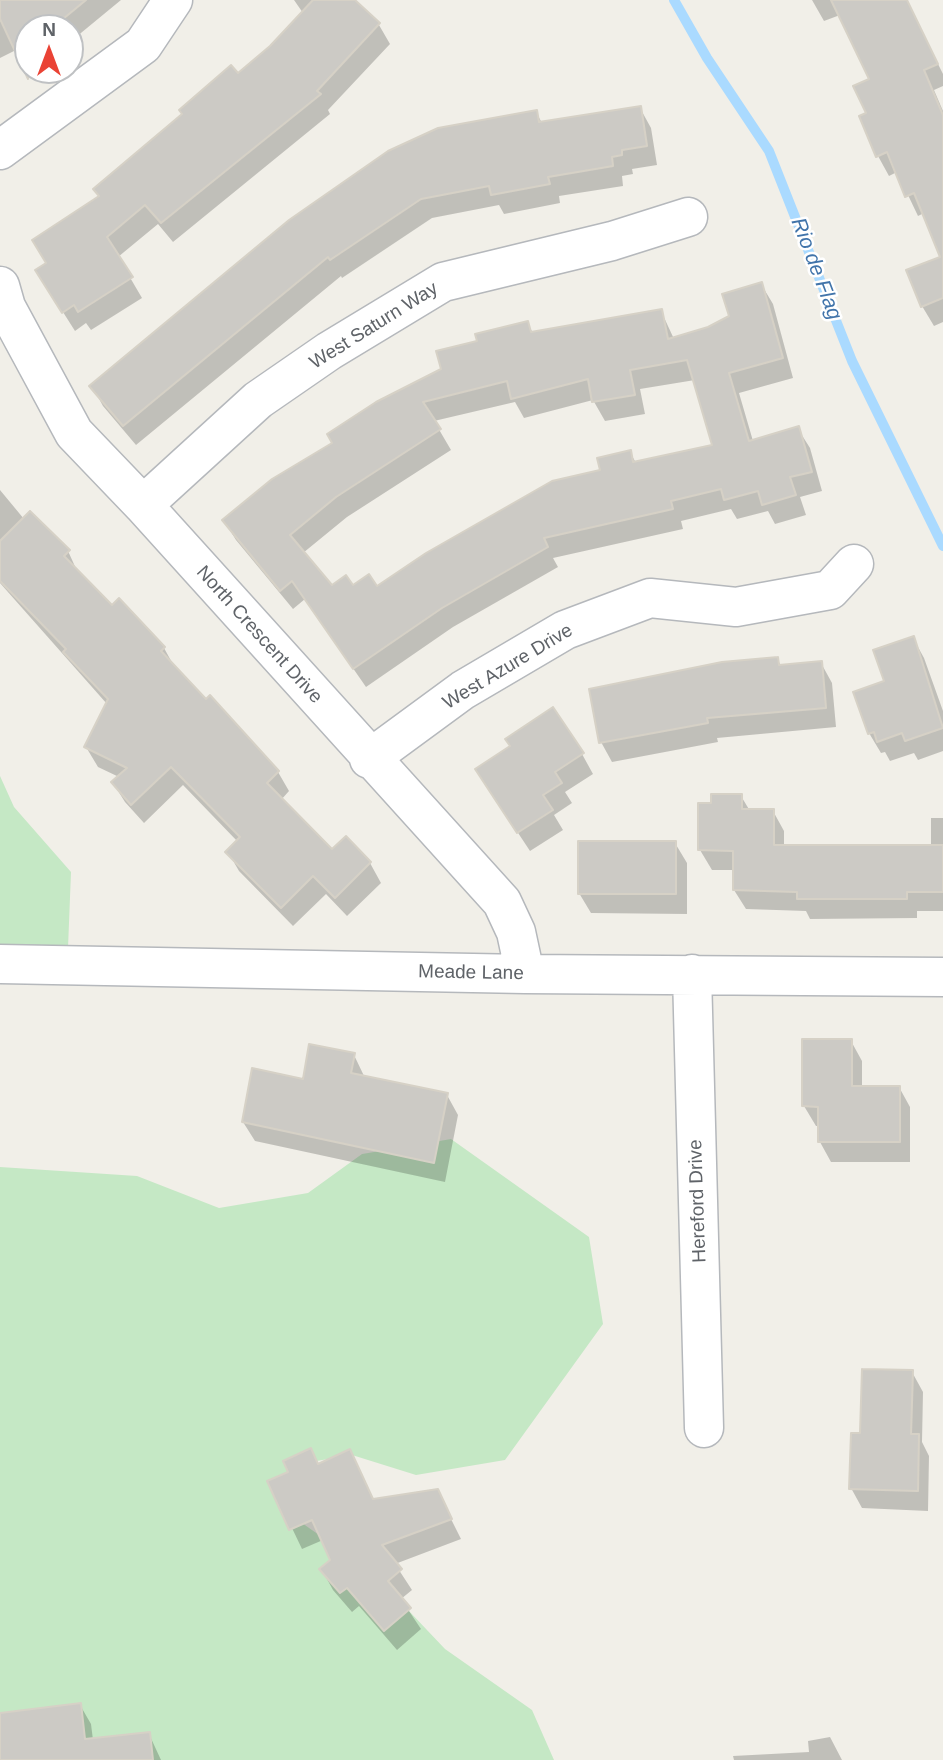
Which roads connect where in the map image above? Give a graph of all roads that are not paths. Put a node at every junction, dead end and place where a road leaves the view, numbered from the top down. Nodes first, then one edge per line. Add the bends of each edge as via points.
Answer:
1 (173, 0) edge
2 (0, 150) edge
3 (688, 217) dead end
4 (0, 286) edge
5 (143, 505) junction
6 (854, 564) dead end
7 (369, 759) junction
8 (0, 964) edge
9 (525, 974) junction
10 (692, 974) junction
11 (943, 977) edge
12 (704, 1428) dead end

1 - 2 street via 143,45
3 - 5 street, West Saturn Way via 612,241 443,282 258,400
4 - 5 street, North Crescent Drive via 6,307 74,433
5 - 7 street, North Crescent Drive
6 - 7 street, West Azure Drive via 830,590 736,607 650,598 565,630 463,690
7 - 9 street, North Crescent Drive via 502,902 516,932
8 - 9 street, Meade Lane
9 - 10 street, Meade Lane
10 - 11 street, Meade Lane
10 - 12 street, Hereford Drive

